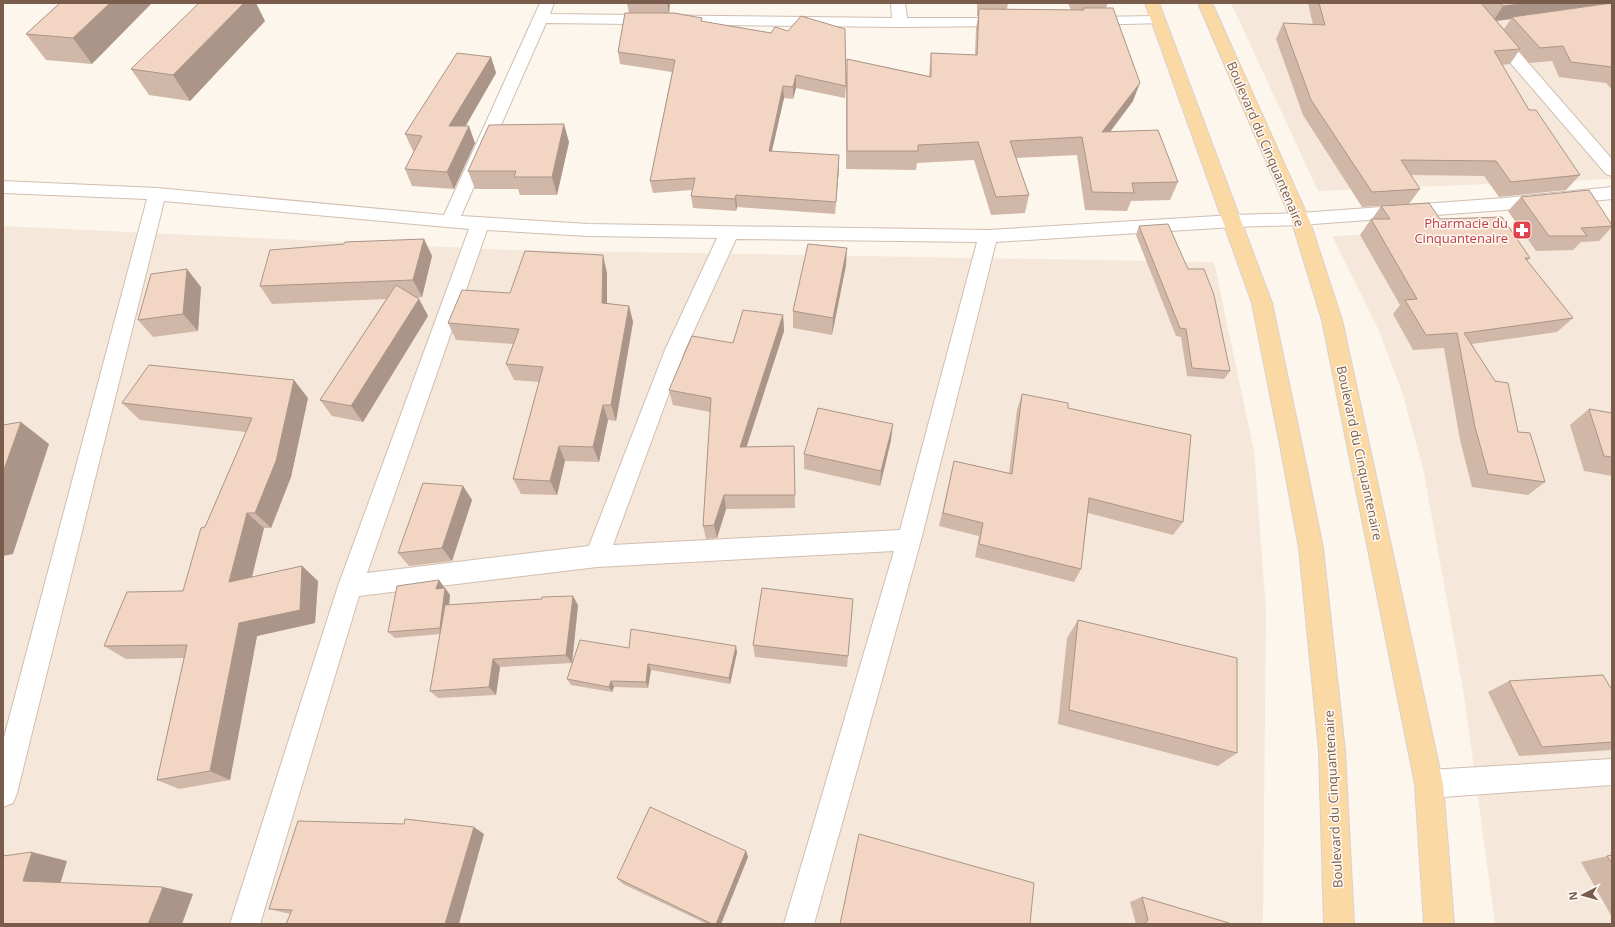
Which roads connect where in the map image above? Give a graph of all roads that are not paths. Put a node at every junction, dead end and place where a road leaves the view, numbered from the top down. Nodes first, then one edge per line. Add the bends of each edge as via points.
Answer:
1 (898, 3) edge
2 (1205, 3) edge
3 (1468, 3) edge
4 (544, 10) edge
5 (1155, 12) edge
6 (1072, 21) edge
7 (1018, 22) edge
8 (900, 23) junction
9 (1612, 170) edge
10 (3, 187) edge
11 (1612, 193) edge
12 (157, 194) junction
13 (1300, 219) junction
14 (1234, 221) junction
15 (450, 222) junction
16 (480, 224) junction
17 (728, 233) junction
18 (988, 236) junction
19 (910, 540) junction
20 (597, 556) junction
21 (350, 586) junction
22 (1612, 772) edge
23 (1429, 784) junction
24 (3, 792) edge
25 (245, 924) edge
26 (799, 924) edge
27 (1339, 924) edge
28 (1439, 924) edge

1 - 8 street
2 - 13 main road, Boulevard du Cinquantenaire
3 - 9 street via 1496,27
4 - 8 street
4 - 15 street
5 - 6 street
5 - 14 main road, Boulevard du Cinquantenaire
7 - 8 street
10 - 12 street
11 - 13 street
12 - 15 street
12 - 24 street
13 - 14 street
13 - 23 main road, Boulevard du Cinquantenaire via 1332,320
14 - 18 street
14 - 27 main road, Boulevard du Cinquantenaire via 1262,303 1310,548 1332,751
15 - 16 street
16 - 17 street via 588,230
16 - 21 street
17 - 18 street
17 - 20 street via 675,350
18 - 19 street
19 - 20 street
19 - 26 street
20 - 21 street
21 - 25 street
22 - 23 street
23 - 28 main road, Boulevard du Cinquantenaire

